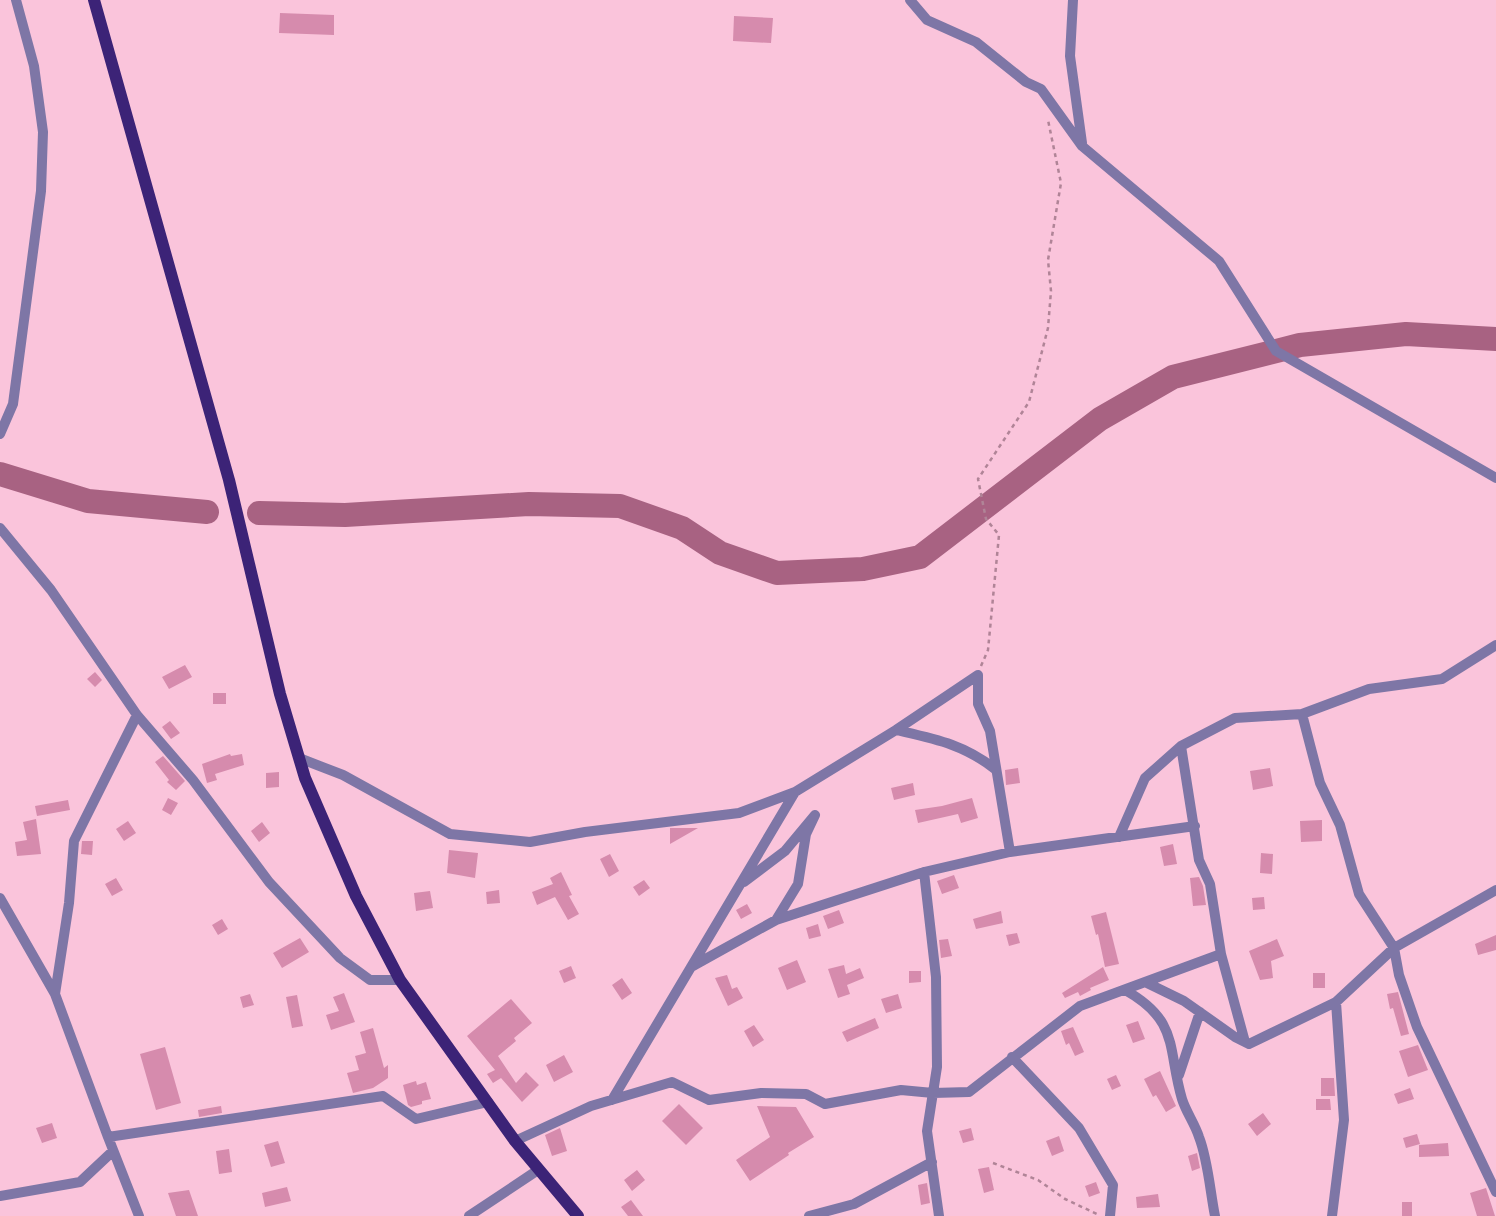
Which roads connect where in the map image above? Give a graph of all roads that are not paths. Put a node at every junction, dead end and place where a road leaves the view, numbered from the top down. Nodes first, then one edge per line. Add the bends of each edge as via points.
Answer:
1 (16, 0) edge
2 (94, 0) edge
3 (910, 0) edge
4 (1073, 0) edge
5 (1082, 146) junction
6 (0, 434) edge
7 (1496, 478) edge
8 (0, 528) edge
9 (1496, 645) edge
10 (1302, 714) junction
11 (136, 715) junction
12 (896, 730) junction
13 (1181, 746) junction
14 (299, 758) junction
15 (995, 769) junction
16 (795, 792) junction
17 (1195, 826) junction
18 (1119, 837) junction
19 (1010, 852) junction
20 (924, 872) junction
21 (738, 887) junction
22 (1496, 890) edge
23 (0, 898) edge
24 (776, 920) junction
25 (1394, 948) junction
26 (1221, 954) junction
27 (690, 967) junction
28 (400, 980) junction
29 (1145, 982) junction
30 (1125, 990) junction
31 (55, 994) junction
32 (1336, 1002) junction
33 (1200, 1012) junction
34 (1245, 1042) junction
35 (1012, 1057) junction
36 (1178, 1079) junction
37 (933, 1093) junction
38 (612, 1100) junction
39 (488, 1102) junction
40 (108, 1137) junction
41 (515, 1141) junction
42 (113, 1151) junction
43 (932, 1162) junction
44 (538, 1170) junction
45 (1496, 1192) edge
46 (0, 1196) edge
47 (139, 1216) edge
48 (469, 1216) edge
49 (578, 1216) edge
50 (809, 1216) edge
51 (939, 1216) edge
52 (1110, 1216) edge
53 (1215, 1216) edge
54 (1332, 1216) edge

1 - 6 street via 34,66 43,132 40,190 13,404
2 - 14 main road via 229,480 280,694
3 - 5 street via 927,20 976,42 1026,82 1041,89
4 - 5 street via 1070,56
5 - 7 street via 1219,261 1276,351
8 - 11 street via 51,590
9 - 10 street via 1442,679 1369,688
10 - 13 street via 1236,718
10 - 25 street via 1320,782 1340,825 1359,894
11 - 28 street via 193,780 269,882 340,958 370,980
11 - 31 street via 74,841 69,903
12 - 15 street via 956,744
12 - 15 street via 978,675 978,704 990,731
12 - 16 street
13 - 17 street
13 - 18 street via 1145,778
14 - 16 street via 343,775 450,834 530,842 739,813
14 - 28 main road via 356,896
15 - 19 street
16 - 21 street
17 - 18 street
17 - 26 street via 1199,860 1210,884
18 - 19 street
19 - 20 street
20 - 24 street
20 - 37 street via 936,977
21 - 24 street via 785,851 815,815 806,834 798,884
21 - 27 street
22 - 25 street
23 - 31 street
24 - 27 street
25 - 32 street
25 - 45 street via 1399,975 1417,1027
26 - 29 street
26 - 34 street
27 - 38 street
28 - 39 main road
29 - 30 street
29 - 33 street
30 - 35 street via 1080,1006
30 - 36 street via 1155,1013 1167,1031
31 - 40 street
32 - 34 street via 1249,1044
32 - 54 street via 1344,1120
33 - 34 street
33 - 36 street
35 - 37 street via 969,1092
35 - 52 street via 1079,1128 1113,1186
36 - 53 street via 1182,1100 1200,1138
37 - 38 street via 900,1090 825,1104 806,1094 761,1093 709,1100 672,1082
37 - 43 street via 928,1131
38 - 41 street via 591,1106
39 - 40 street via 416,1119 383,1096
39 - 41 main road
40 - 42 street
41 - 44 main road
42 - 46 street via 80,1182
42 - 47 street
43 - 50 street via 854,1204
43 - 51 street
44 - 48 street
44 - 49 main road

